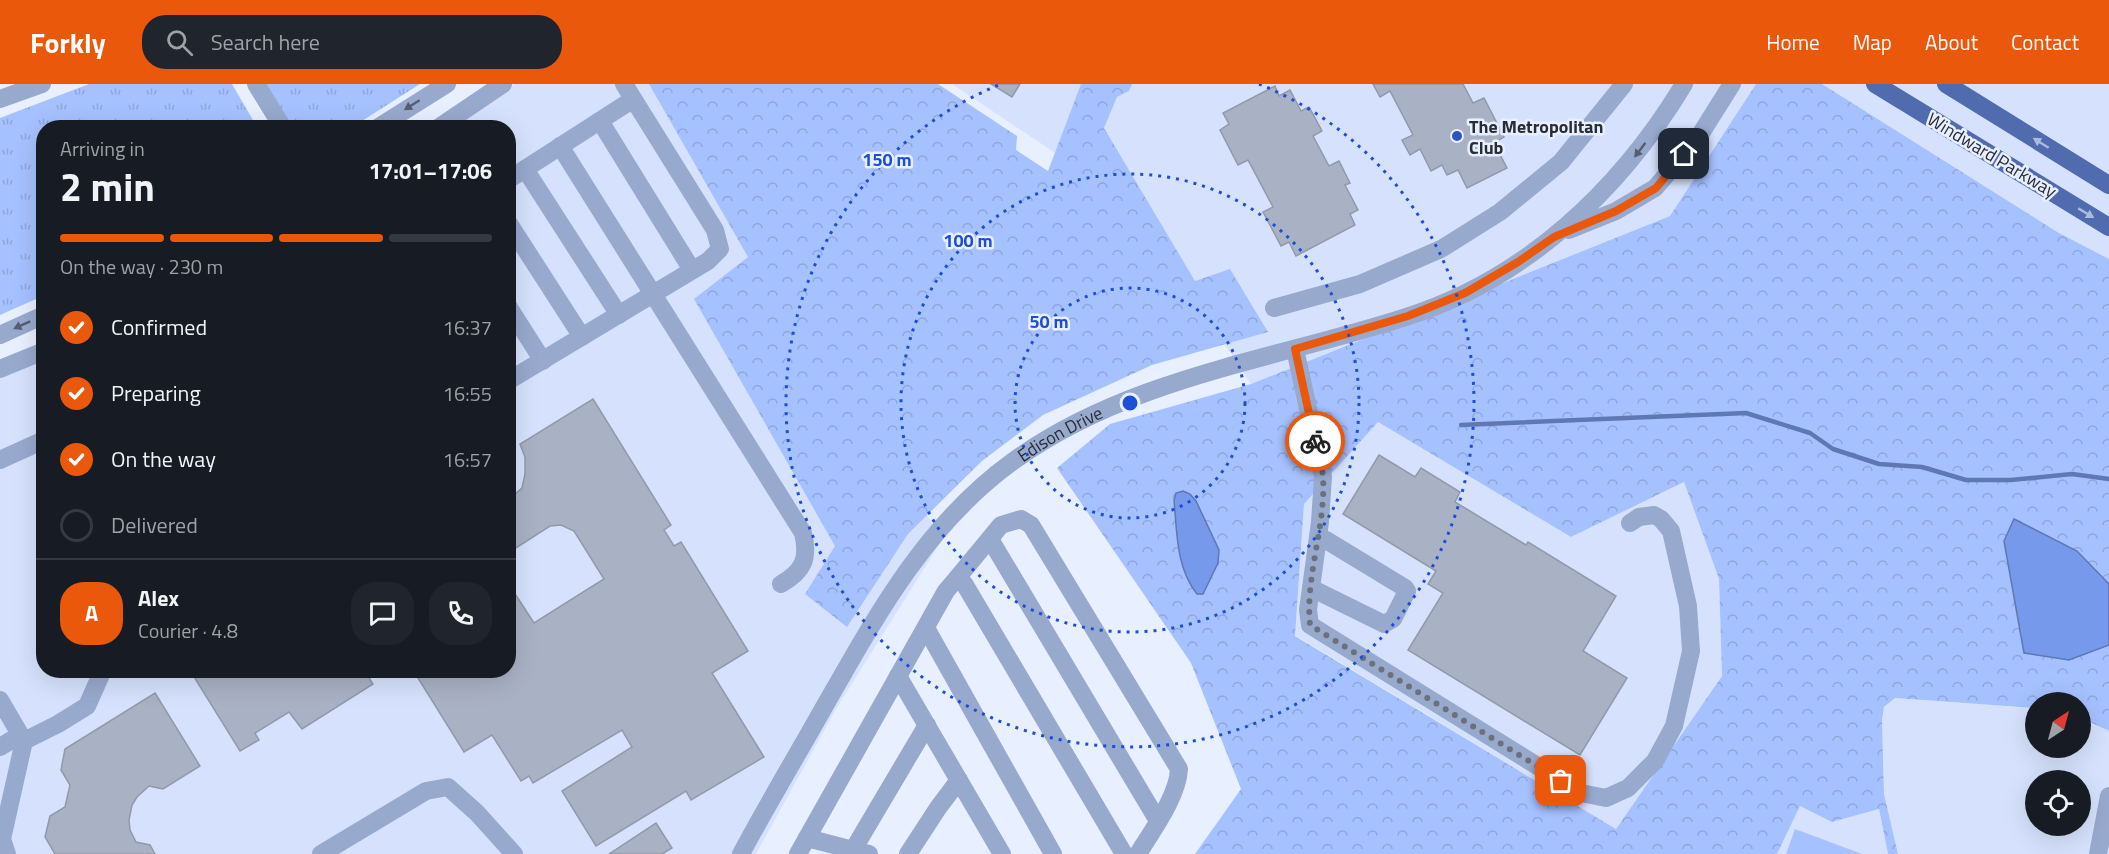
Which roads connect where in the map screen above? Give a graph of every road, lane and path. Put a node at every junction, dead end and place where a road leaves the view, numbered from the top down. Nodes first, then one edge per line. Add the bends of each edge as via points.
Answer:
1 (42, 84) edge
2 (256, 84) edge
3 (447, 84) edge
4 (503, 84) edge
5 (1624, 84) edge
6 (1684, 84) edge
7 (1732, 84) edge
8 (1875, 84) edge
9 (1946, 84) edge
10 (628, 92) edge
11 (0, 99) edge
12 (278, 120) edge
13 (390, 120) edge
14 (450, 120) edge
15 (600, 121) junction
16 (560, 146) junction
17 (525, 169) junction
18 (516, 175) edge
19 (2109, 185) edge
20 (2109, 227) edge
21 (516, 234) edge
22 (1554, 237) junction
23 (692, 270) junction
24 (653, 294) junction
25 (1274, 308) dead end
26 (619, 315) junction
27 (36, 319) edge
28 (516, 319) edge
29 (0, 335) edge
30 (582, 337) junction
31 (1295, 349) junction
32 (36, 354) edge
33 (543, 361) junction
34 (0, 369) edge
35 (516, 376) edge
36 (36, 444) edge
37 (0, 460) edge
38 (1630, 523) dead end
39 (990, 539) junction
40 (1318, 540) junction
41 (958, 577) junction
42 (781, 584) dead end
43 (1311, 588) junction
44 (926, 628) junction
45 (898, 676) junction
46 (100, 678) edge
47 (0, 700) edge
48 (927, 725) junction
49 (22, 738) junction
50 (0, 747) edge
51 (959, 780) junction
52 (2109, 796) edge
53 (1158, 822) junction
54 (802, 846) edge
55 (861, 852) edge
56 (8, 854) edge
57 (321, 854) edge
58 (514, 854) edge
59 (741, 854) edge
60 (908, 854) edge
61 (1002, 854) edge
62 (1053, 854) edge
63 (1124, 854) edge
64 (1138, 854) edge
65 (2098, 854) edge

1 - 11 street
2 - 12 street
3 -> 13 street
4 - 14 street
5 - 25 street via 1561,162 1500,212 1441,249 1360,284
6 -> 22 street, Edison Drive via 1629,164
7 - 22 street, Edison Drive via 1698,138 1656,188 1616,211
8 -> 20 main road, Windward Parkway
19 -> 9 main road, Windward Parkway
10 - 15 street
10 - 23 street via 715,230 720,249
15 - 16 street
15 - 23 street
16 - 17 street
16 - 24 street
17 - 18 street
17 - 26 street
21 - 30 street
22 - 31 street, Edison Drive via 1465,293 1408,316
23 - 24 street
24 - 26 street
24 - 42 street via 804,533 807,550 802,567
26 - 30 street
27 -> 29 street
28 - 33 street
30 - 33 street
31 - 40 street via 1323,477
31 - 59 street, Edison Drive via 1159,387 1097,411 1051,435 971,496 904,573
32 - 34 street
33 - 35 street
36 - 37 street
38 - 43 street via 1654,515 1671,531 1688,606 1691,651 1674,726 1655,761 1628,788 1606,798 1581,793 1310,625
39 - 41 street
39 - 53 street
39 - 53 street via 1001,525 1021,519 1031,525 1179,769 1179,780
40 - 43 street
40 - 43 street via 1326,540 1407,591 1393,619 1384,624
41 - 44 street
41 - 63 street
44 - 45 street
44 - 62 street
45 - 48 street
45 - 54 street
46 - 49 street via 87,706 58,724
47 - 49 street
48 - 51 street
48 - 55 street
49 - 50 street
49 - 56 street via 2,838
51 - 60 street
51 - 61 street
52 - 65 street
53 - 64 street
54 - 55 street
57 - 58 street via 426,791 448,788

